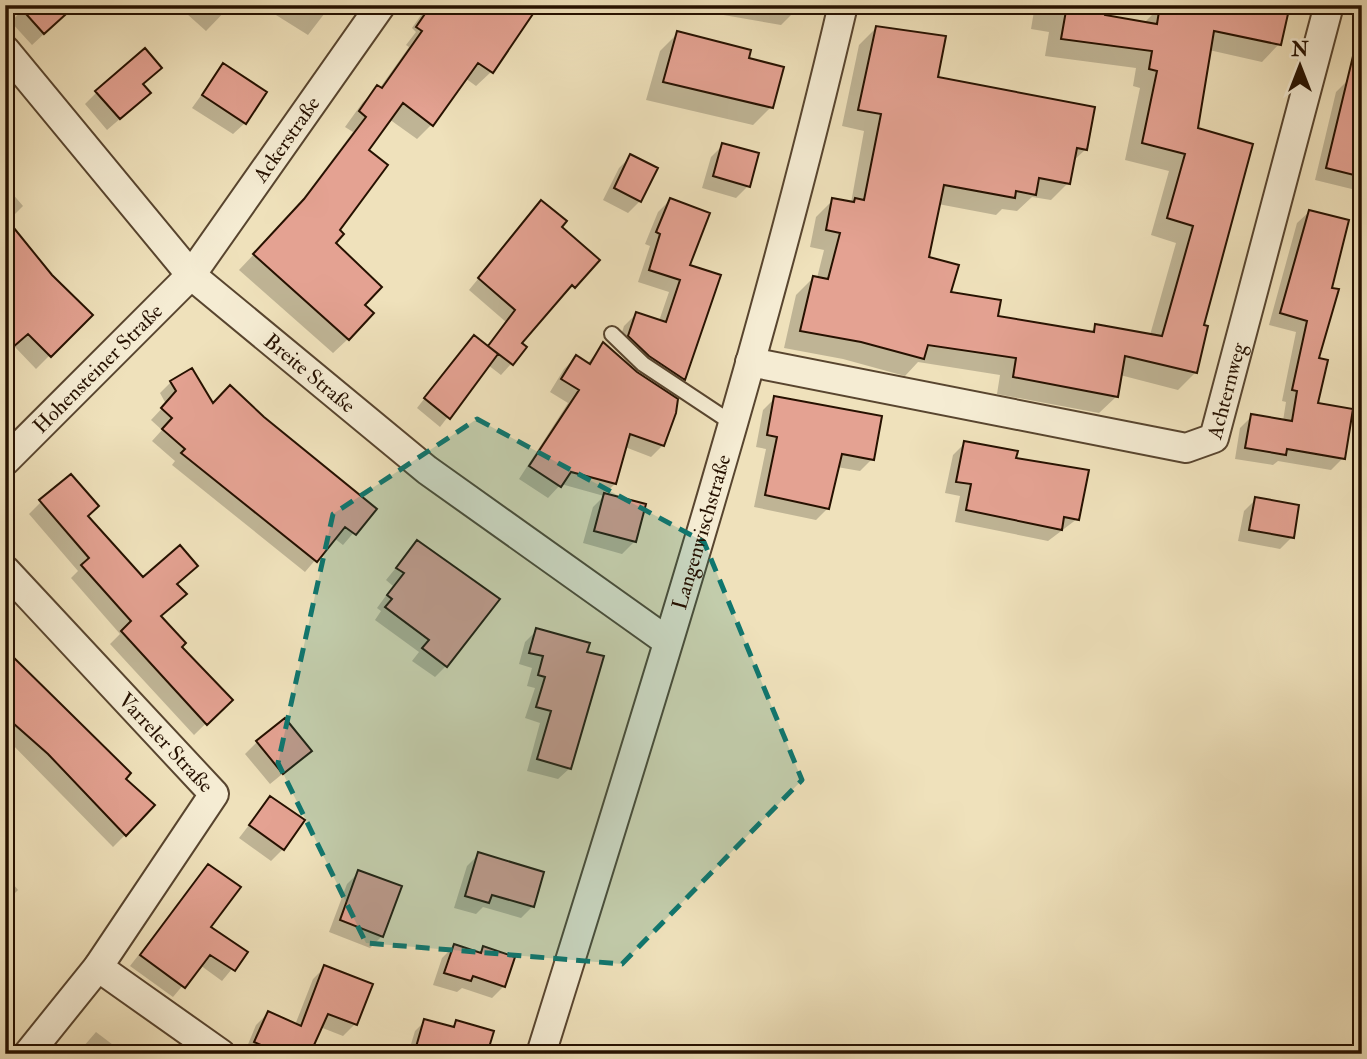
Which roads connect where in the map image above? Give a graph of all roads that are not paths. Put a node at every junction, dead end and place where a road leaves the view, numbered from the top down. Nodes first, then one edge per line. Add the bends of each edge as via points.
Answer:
1 (381, 5) edge
2 (843, 5) edge
3 (1329, 5) edge
4 (5, 50) edge
5 (191, 275) junction
6 (612, 334) dead end
7 (750, 362) junction
8 (732, 423) junction
9 (5, 461) edge
10 (5, 570) edge
11 (667, 641) junction
12 (98, 967) junction
13 (28, 1054) edge
14 (221, 1054) edge
15 (541, 1054) edge

1 - 5 street, Ackerstraße
2 - 7 street, Langenwischstraße via 806,161
3 - 7 street, Achternweg via 1214,438 1186,448
4 - 5 street, Breite Straße
5 - 9 street, Hohensteiner Straße
5 - 11 street, Breite Straße via 427,470
6 - 8 lane via 643,363
7 - 8 street, Langenwischstraße
8 - 11 street, Langenwischstraße
10 - 12 street, Varreler Straße via 214,794
11 - 15 street, Langenwischstraße
12 - 13 street, Varreler Straße
12 - 14 street

